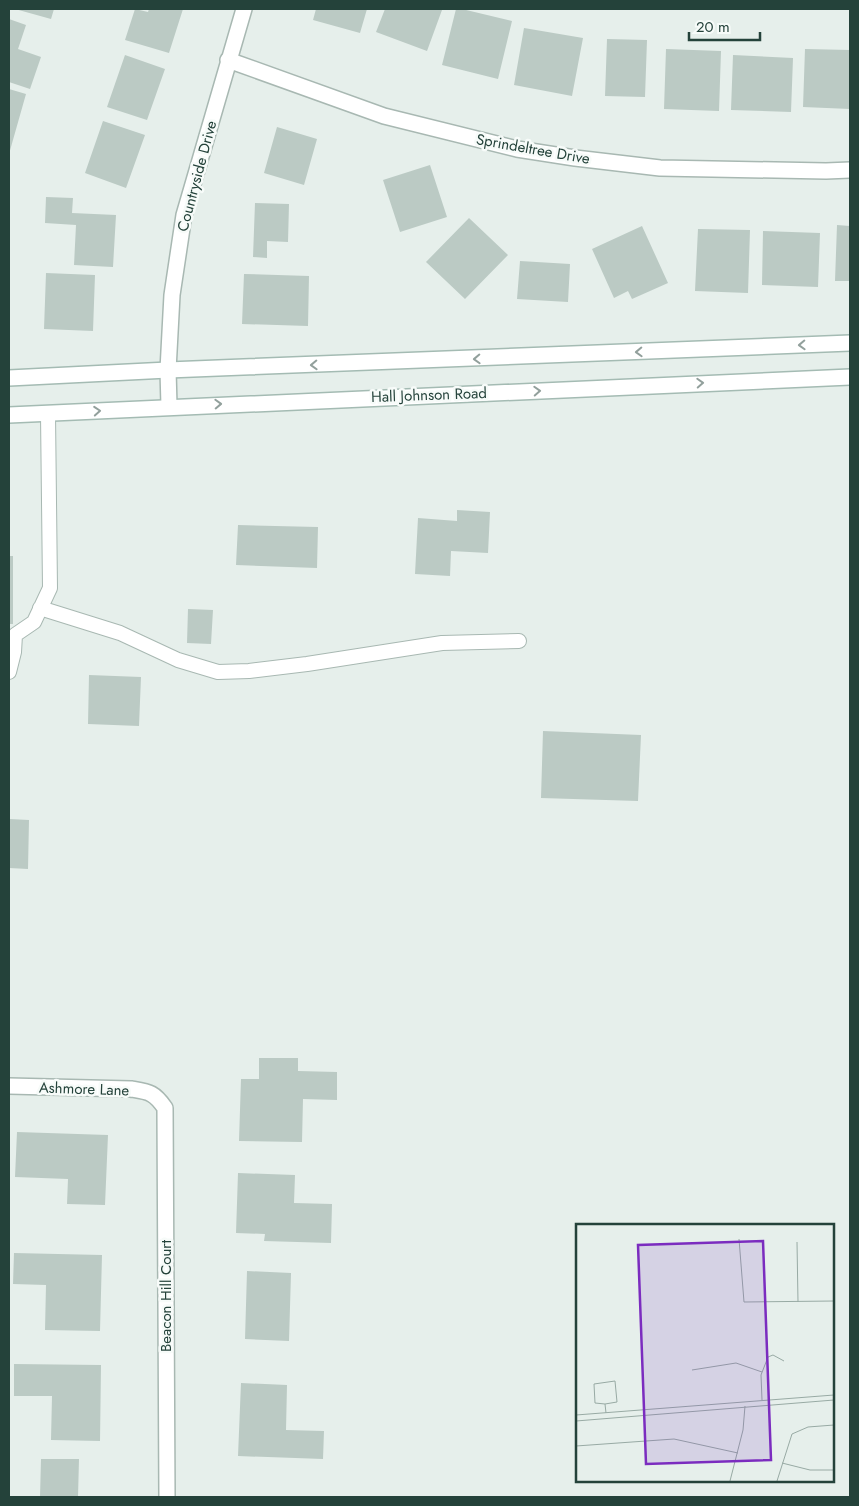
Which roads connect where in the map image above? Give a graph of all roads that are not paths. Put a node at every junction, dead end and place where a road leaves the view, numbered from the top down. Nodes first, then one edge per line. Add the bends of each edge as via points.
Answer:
1 (244, 9) edge
2 (228, 60) junction
3 (850, 170) edge
4 (850, 343) edge
5 (168, 370) junction
6 (850, 377) edge
7 (9, 378) edge
8 (169, 406) junction
9 (48, 414) junction
10 (9, 415) edge
11 (40, 608) junction
12 (519, 641) dead end
13 (9, 672) edge
14 (9, 1086) edge
15 (158, 1098) joint
16 (167, 1497) edge

1 - 2 main road, Countryside Drive
2 - 3 main road, Sprindeltree Drive via 384,116 518,149 660,168
2 - 5 main road, Countryside Drive via 184,214 172,296
4 -> 5 main road
5 - 7 main road
5 - 8 main road, Countryside Drive
8 -> 6 main road, Hall Johnson Road
9 -> 8 main road, Hall Johnson Road
9 - 10 main road, Hall Johnson Road
9 - 11 lane via 50,588
11 - 12 lane via 120,633 178,660 218,672 307,664 442,643
11 - 13 lane via 34,622 15,635
14 - 15 main road, Ashmore Lane via 130,1090 150,1092
15 - 16 main road, Beacon Hill Court via 165,1108

